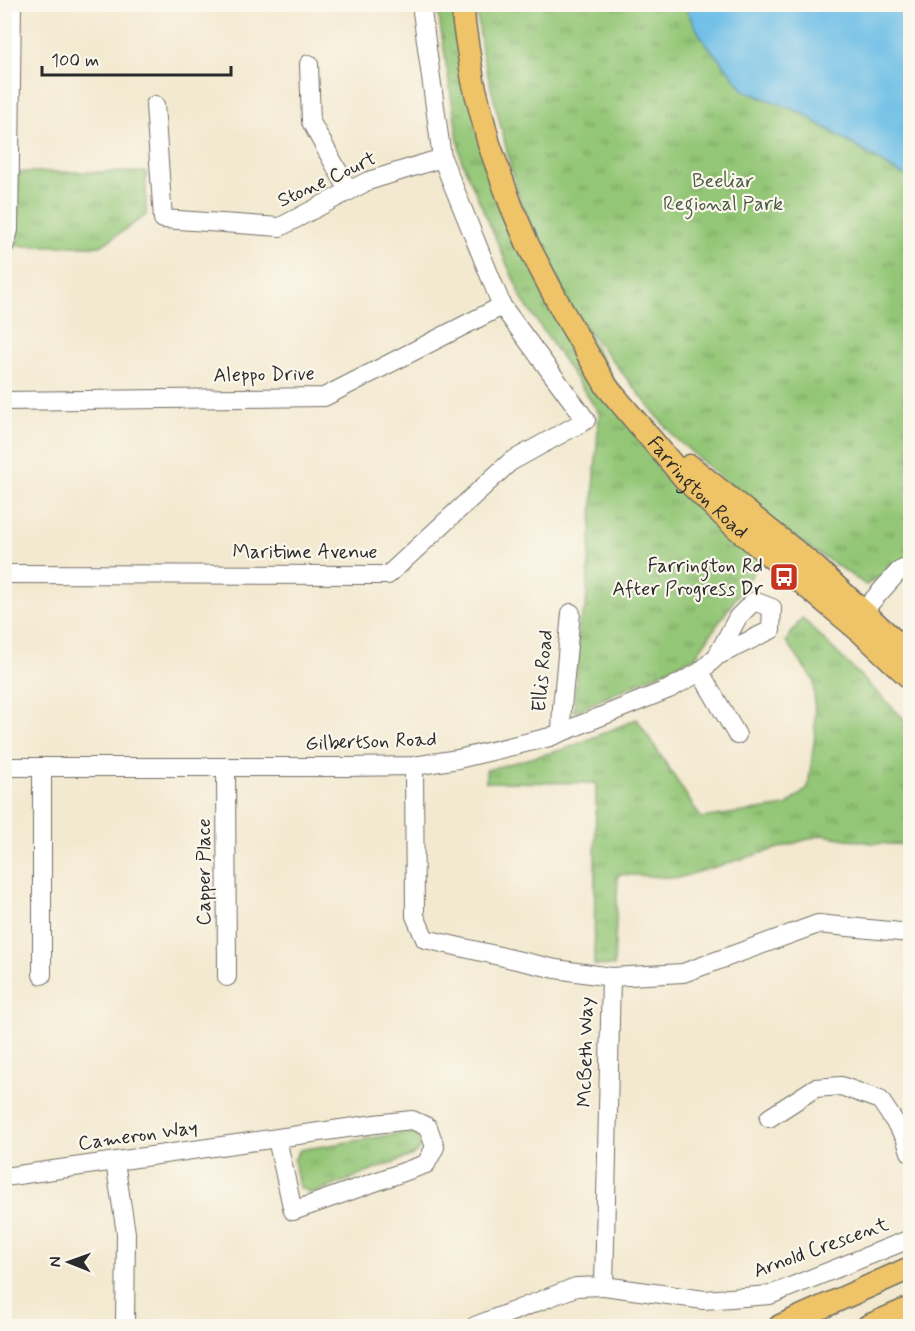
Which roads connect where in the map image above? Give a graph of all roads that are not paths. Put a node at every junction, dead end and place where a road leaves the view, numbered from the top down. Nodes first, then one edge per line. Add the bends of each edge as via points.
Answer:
1 (12, 4) edge
2 (421, 4) edge
3 (463, 4) edge
4 (309, 64) dead end
5 (155, 105) dead end
6 (442, 158) junction
7 (349, 191) junction
8 (4, 247) edge
9 (502, 306) junction
10 (4, 401) edge
11 (910, 566) edge
12 (4, 574) edge
13 (910, 576) edge
14 (571, 613) dead end
15 (863, 622) junction
16 (910, 655) edge
17 (717, 656) dead end
18 (700, 672) junction
19 (910, 678) edge
20 (561, 732) junction
21 (737, 735) dead end
22 (414, 766) junction
23 (4, 767) edge
24 (42, 767) junction
25 (226, 767) junction
26 (910, 933) edge
27 (42, 975) dead end
28 (610, 976) junction
29 (227, 977) dead end
30 (769, 1118) dead end
31 (278, 1138) junction
32 (910, 1152) edge
33 (115, 1162) junction
34 (4, 1177) edge
35 (910, 1239) edge
36 (910, 1268) edge
37 (604, 1286) junction
38 (910, 1308) edge
39 (125, 1326) edge
40 (475, 1326) edge
41 (780, 1326) edge
42 (868, 1326) edge

1 - 8 street via 9,230
2 - 6 street
3 - 15 main road, Farrington Road via 473,81 489,144 528,245 586,348 661,438 695,471 771,530
4 - 7 street via 311,122
5 - 7 street, Stone Court via 163,219 280,227
6 - 7 street, Stone Court via 368,181
6 - 9 street
9 - 10 street, Aleppo Drive via 324,398
9 - 12 street, Maritime Avenue via 586,420 510,462 388,575
11 - 15 street via 899,571
13 - 15 street
14 - 20 street, Ellis Road
15 - 16 main road, Farrington Road
15 - 19 main road, Farrington Road
17 - 18 street, Gilbertson Road
18 - 20 street, Gilbertson Road via 669,689
18 - 21 street
20 - 22 street, Gilbertson Road via 458,759
22 - 25 street, Gilbertson Road
22 - 28 street, McBeth Way via 415,916 425,939 556,969
23 - 24 street, Gilbertson Road
24 - 25 street, Gilbertson Road
24 - 27 street
25 - 29 street, Capper Place
26 - 28 street via 818,924 683,973
28 - 37 street, McBeth Way
30 - 32 street via 815,1088 841,1086 880,1100 905,1137
31 - 31 street, Cameron Way via 412,1119 428,1127 435,1147 426,1164 293,1211
31 - 33 street, Cameron Way
33 - 34 street, Cameron Way
33 - 39 street via 126,1233
35 - 37 street, Arnold Crescent via 771,1295 704,1300
36 - 41 main road
37 - 40 street via 576,1287
38 - 42 main road

